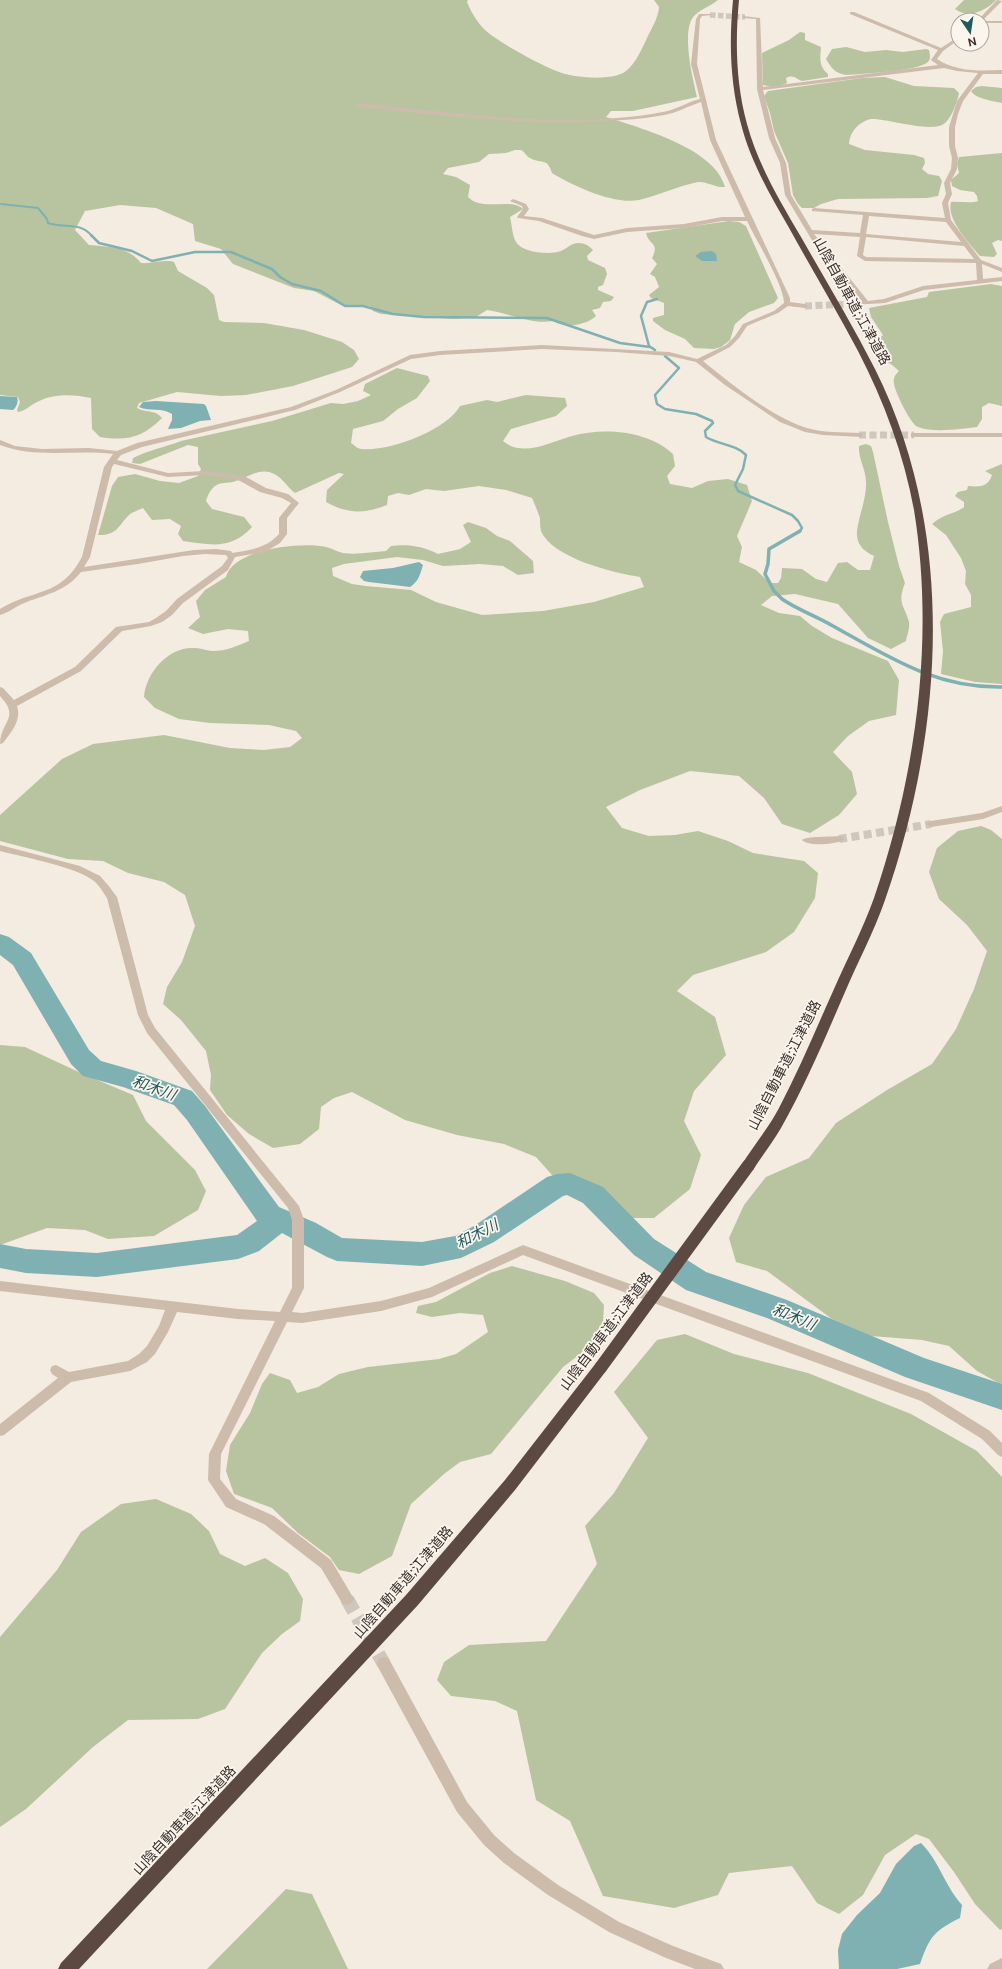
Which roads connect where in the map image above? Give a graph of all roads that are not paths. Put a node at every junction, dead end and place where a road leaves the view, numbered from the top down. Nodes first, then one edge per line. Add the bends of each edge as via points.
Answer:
1 (736, 0) edge
2 (1000, 0) edge
3 (988, 12) edge
4 (852, 13) dead end
5 (710, 15) tunnel mouth
6 (745, 16) tunnel mouth
7 (990, 22) edge
8 (1002, 22) edge
9 (950, 44) edge
10 (941, 50) junction
11 (944, 66) junction
12 (982, 72) junction
13 (1002, 72) edge
14 (760, 89) junction
15 (703, 100) junction
16 (359, 106) dead end
17 (513, 201) dead end
18 (814, 210) dead end
19 (866, 214) junction
20 (750, 219) junction
21 (948, 220) junction
22 (809, 232) junction
23 (863, 235) junction
24 (967, 244) junction
25 (979, 262) junction
26 (1002, 270) edge
27 (1002, 279) edge
28 (980, 281) junction
29 (867, 303) junction
30 (786, 304) junction
31 (853, 304) tunnel mouth
32 (805, 306) tunnel mouth
33 (698, 361) junction
34 (859, 435) tunnel mouth
35 (914, 435) tunnel mouth
36 (1001, 436) edge
37 (0, 442) edge
38 (118, 453) junction
39 (111, 461) junction
40 (231, 556) junction
41 (80, 570) junction
42 (0, 613) edge
43 (0, 690) edge
44 (12, 705) junction
45 (0, 741) edge
46 (1002, 809) edge
47 (931, 824) tunnel mouth
48 (839, 839) tunnel mouth
49 (808, 840) dead end
50 (0, 848) edge
51 (0, 1286) edge
52 (173, 1306) junction
53 (284, 1316) junction
54 (56, 1370) dead end
55 (68, 1377) junction
56 (0, 1431) edge
57 (1002, 1451) edge
58 (347, 1598) tunnel mouth
59 (384, 1664) tunnel mouth
60 (1002, 1966) edge
61 (68, 1969) edge
62 (716, 1969) edge
63 (995, 1969) edge

1 - 61 highway, 山陰自動車道;江津道路, bridge via 732,28 734,62 745,126 758,162 778,204 850,327 874,376 889,411 918,510 925,568 925,683 918,743 897,841 880,899 813,1051 775,1126 601,1367 510,1485 412,1600
2 - 3 street
4 - 10 street
5 - 15 street via 701,15 698,19 695,43 694,64
6 - 14 street via 758,18
7 - 8 street
9 - 10 street
10 - 11 street via 934,60
11 - 12 street
11 - 14 street
12 - 13 street
12 - 21 street via 960,101 952,127 955,158 954,169 947,183 949,194 945,203
14 - 22 street via 772,138 783,163 788,195
15 - 16 street via 664,114 572,120
15 - 20 street via 713,140
17 - 20 street via 524,205 526,209 520,217 540,219 590,237 722,219
18 - 19 street
19 - 21 street
19 - 23 street
20 - 30 street via 787,298
21 - 24 street
22 - 23 street
22 - 29 street
23 - 24 street
23 - 25 street via 860,256 865,259
24 - 25 street
25 - 26 street
25 - 28 street
27 - 28 street
28 - 29 street via 923,288 893,299
29 - 31 street
30 - 32 street
30 - 33 street via 776,312 745,325 728,346
33 - 34 street via 782,421 805,430
33 - 38 street via 669,354 567,348 508,348 429,354 398,361 338,391 293,409 140,445
35 - 36 street
37 - 38 street via 28,450 102,450
38 - 39 street
39 - 40 street via 168,475 204,473 231,476 244,479 263,490 285,496 295,503 284,518 283,534 277,542 262,550
39 - 41 street via 86,557
40 - 41 street via 223,552 199,551
40 - 44 street via 226,568 180,601 159,620 119,630 78,670
41 - 42 street via 61,587 15,603
43 - 44 street
44 - 45 street via 15,715 11,726
46 - 47 street via 983,816
48 - 49 street
50 - 53 street via 77,868 97,878 105,887 114,903 143,1015 151,1030 293,1206 298,1220 298,1288
51 - 52 street
52 - 53 street via 238,1314
52 - 55 street via 164,1328 143,1358 130,1366
53 - 57 street via 323,1316 381,1306 432,1292 523,1250 925,1397 986,1435
53 - 58 street via 215,1454 214,1480 231,1503 268,1520 326,1564
54 - 55 street
55 - 56 street
59 - 62 street via 462,1808 489,1840 553,1890 614,1927 670,1953
60 - 63 street

